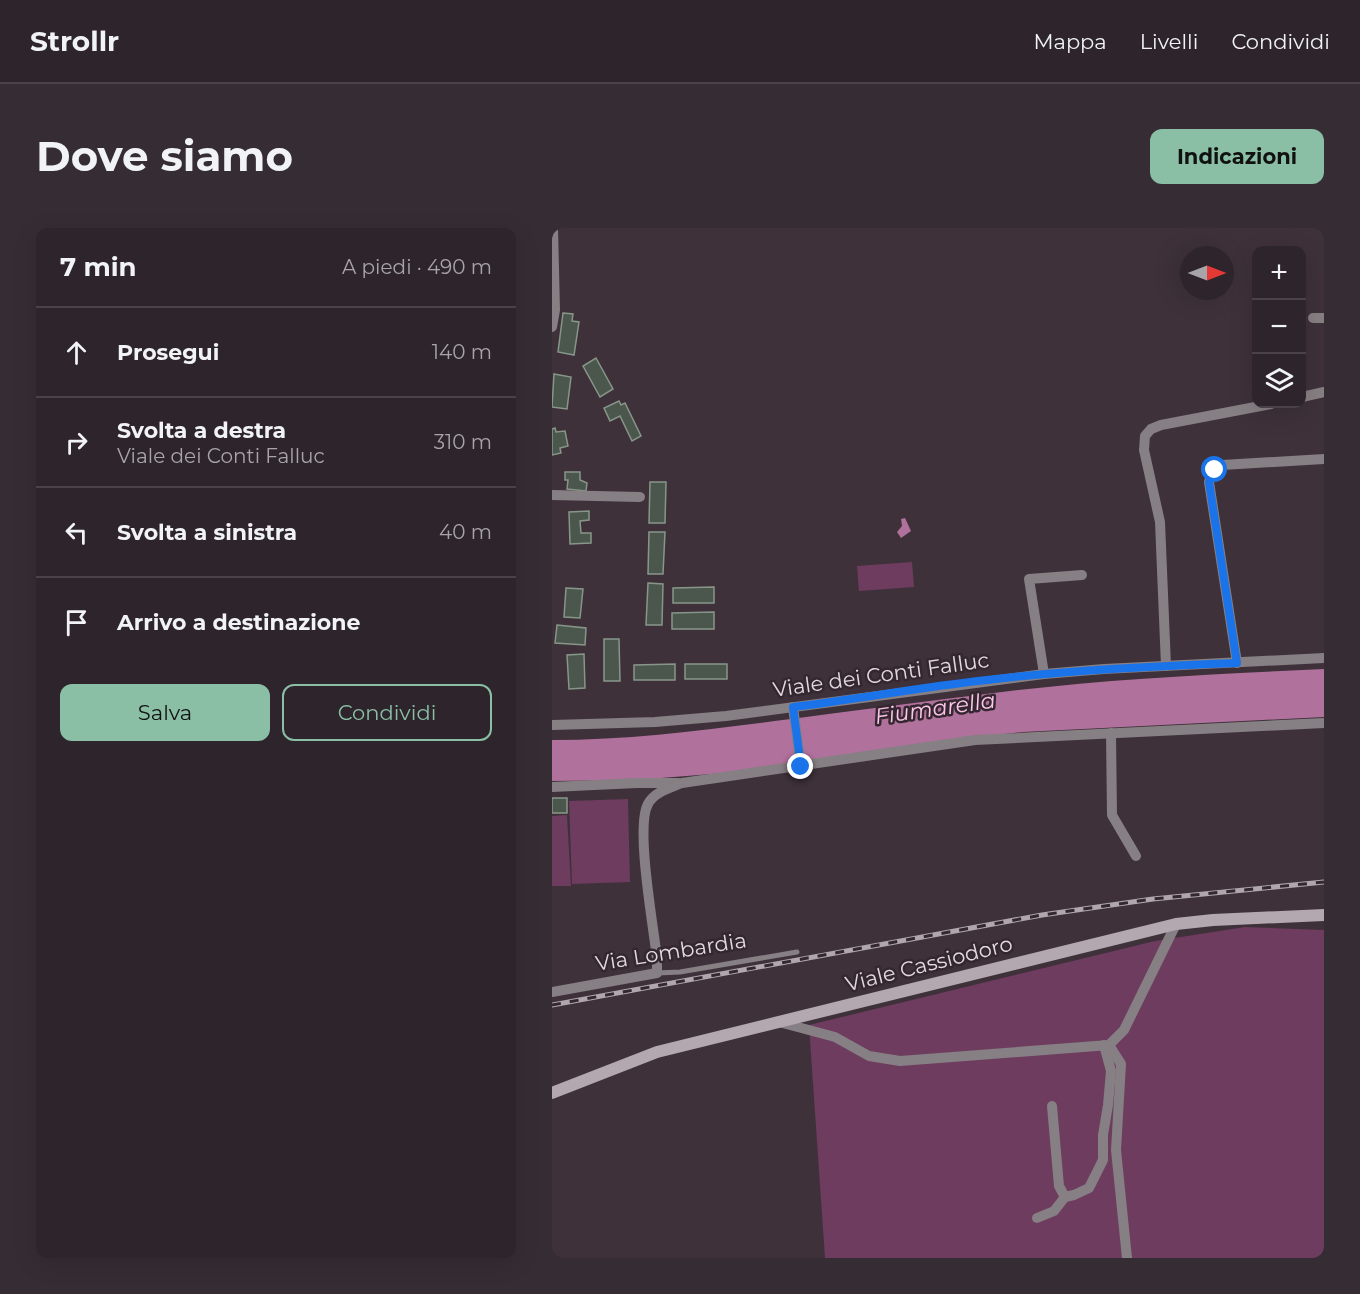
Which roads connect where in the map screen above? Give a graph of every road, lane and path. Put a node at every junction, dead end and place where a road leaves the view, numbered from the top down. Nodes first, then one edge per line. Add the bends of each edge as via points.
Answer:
1 (553, 228) edge
2 (553, 284) edge
3 (552, 327) edge
4 (1324, 392) edge
5 (1306, 396) edge
6 (1252, 408) edge
7 (1324, 459) edge
8 (552, 495) edge
9 (640, 496) dead end
10 (1082, 575) dead end
11 (1324, 658) edge
12 (1237, 663) junction
13 (1166, 666) junction
14 (1044, 674) junction
15 (794, 712) junction
16 (1324, 723) edge
17 (552, 725) edge
18 (1111, 733) junction
19 (800, 765) junction
20 (682, 783) junction
21 (552, 787) edge
22 (1136, 856) dead end
23 (1324, 915) edge
24 (1176, 924) junction
25 (797, 952) dead end
26 (657, 973) junction
27 (552, 992) edge
28 (777, 1021) junction
29 (1107, 1045) junction
30 (552, 1093) edge
31 (1052, 1106) dead end
32 (1065, 1197) junction
33 (1037, 1218) dead end
34 (1127, 1258) edge

1 - 2 street
2 - 3 street
4 - 5 street
6 - 13 street via 1161,425 1145,436 1144,450 1161,522
7 - 12 street via 1222,465 1211,475
8 - 9 street
10 - 14 street via 1029,579
11 - 12 street, Viale dei Conti Falluc
12 - 13 street, Viale dei Conti Falluc
13 - 14 street, Viale dei Conti Falluc
14 - 15 street, Viale dei Conti Falluc
15 - 17 street, Viale dei Conti Falluc
15 - 19 street
16 - 18 street
18 - 19 street via 975,740
18 - 22 street via 1112,815
19 - 20 street
20 - 21 street
20 - 26 street via 657,794 644,813 643,838
23 - 24 main road, Viale Cassiodoro
24 - 28 main road, Viale Cassiodoro
24 - 29 street via 1124,1030
25 - 26 lane, Via Lombardia
26 - 27 street, Via Lombardia
28 - 29 street via 834,1038 869,1056 900,1061
28 - 30 main road, Viale Cassiodoro via 657,1052
29 - 32 street via 1111,1071 1103,1160 1089,1188
29 - 34 street via 1120,1064 1116,1150
31 - 32 street via 1059,1186
32 - 33 street via 1054,1211

